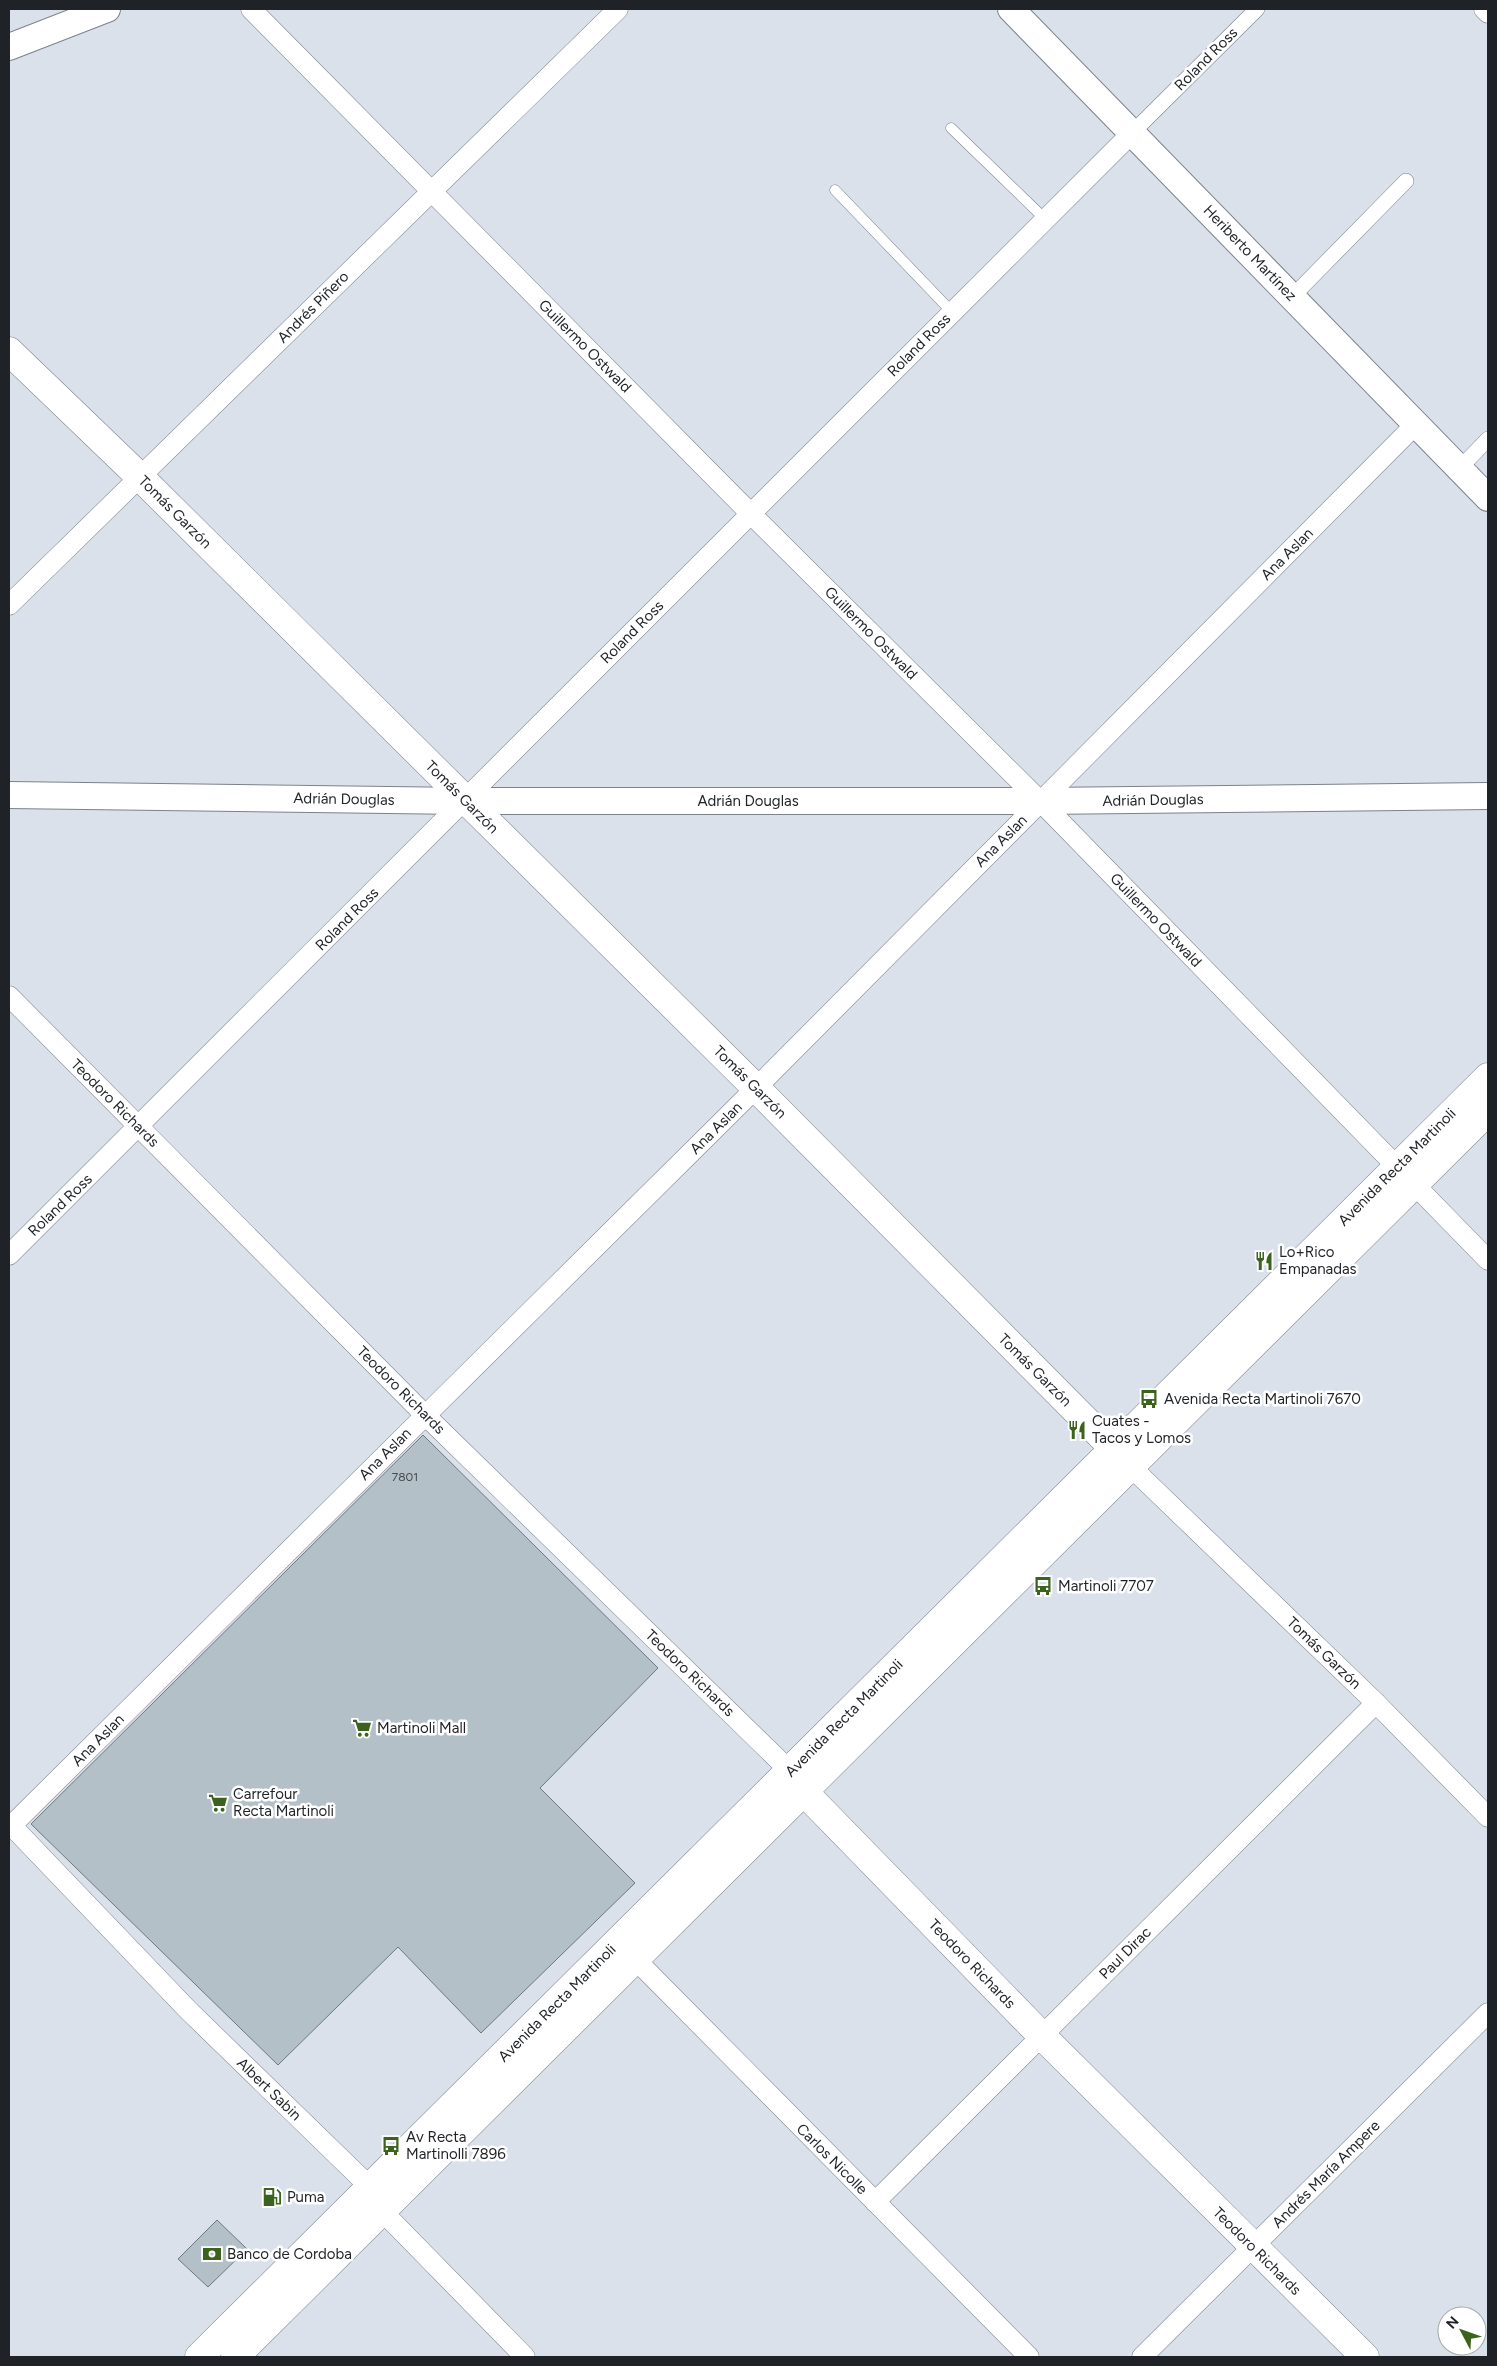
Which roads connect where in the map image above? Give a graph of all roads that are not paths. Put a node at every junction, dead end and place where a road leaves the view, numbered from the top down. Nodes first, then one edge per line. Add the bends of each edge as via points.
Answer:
1 (107, 9) edge
2 (251, 9) edge
3 (618, 9) edge
4 (1012, 9) edge
5 (1257, 9) edge
6 (1484, 9) edge
7 (1488, 13) edge
8 (70, 14) edge
9 (9, 47) edge
10 (951, 128) dead end
11 (1133, 132) junction
12 (1406, 181) dead end
13 (432, 190) junction
14 (835, 190) dead end
15 (1045, 219) junction
16 (1292, 297) junction
17 (952, 312) junction
18 (9, 351) edge
19 (1415, 425) junction
20 (1488, 439) edge
21 (1459, 469) junction
22 (140, 477) junction
23 (1488, 498) edge
24 (750, 513) junction
25 (9, 605) edge
26 (9, 795) edge
27 (1488, 796) edge
28 (465, 801) junction
29 (1040, 801) junction
30 (9, 996) edge
31 (1488, 1077) edge
32 (756, 1088) junction
33 (1488, 1111) edge
34 (139, 1127) junction
35 (1405, 1176) junction
36 (9, 1255) edge
37 (1488, 1260) edge
38 (424, 1415) junction
39 (1123, 1458) junction
40 (1376, 1703) junction
41 (797, 1782) junction
42 (1488, 1817) edge
43 (10, 1826) edge
44 (636, 1960) junction
45 (1488, 2013) edge
46 (1042, 2036) junction
47 (376, 2199) junction
48 (875, 2202) junction
49 (1253, 2247) junction
50 (199, 2357) edge
51 (235, 2357) edge
52 (525, 2357) edge
53 (1029, 2357) edge
54 (1142, 2357) edge
55 (1364, 2357) edge

1 - 8 street
2 - 13 street, Guillermo Ostwald
3 - 13 street, Andrés Piñero
4 - 11 street, Heriberto Martínez
5 - 11 street, Roland Ross
6 - 7 street
8 - 9 street
10 - 15 lane
11 - 15 street, Roland Ross
11 - 16 street, Heriberto Martínez
12 - 16 street
13 - 22 street, Andrés Piñero
13 - 24 street, Guillermo Ostwald
14 - 17 lane
15 - 17 street, Roland Ross
16 - 19 street, Heriberto Martínez
17 - 24 street, Roland Ross
18 - 22 main road, Tomás Garzón
19 - 21 street, Heriberto Martínez
19 - 29 street, Ana Aslan
20 - 21 street
21 - 23 street, Heriberto Martínez
22 - 25 street, Andrés Piñero
22 - 28 main road, Tomás Garzón
24 - 28 street, Roland Ross
24 - 29 street, Guillermo Ostwald
26 - 28 street, Adrián Douglas
27 - 29 street, Adrián Douglas
28 - 29 street, Adrián Douglas
28 - 32 main road, Tomás Garzón
28 - 34 street, Roland Ross
29 - 32 street, Ana Aslan
29 - 35 street, Guillermo Ostwald
30 - 34 street, Teodoro Richards
31 - 35 main road, Avenida Recta Martinoli
32 - 38 street, Ana Aslan
32 - 39 main road, Tomás Garzón
33 - 35 main road, Avenida Recta Martinoli
34 - 36 street, Roland Ross
34 - 38 street, Teodoro Richards
35 - 37 street, Guillermo Ostwald
35 - 39 main road, Avenida Recta Martinoli
38 - 41 street, Teodoro Richards
38 - 43 street, Ana Aslan
39 - 40 street, Tomás Garzón
39 - 41 main road, Avenida Recta Martinoli
40 - 42 street, Tomás Garzón
40 - 46 street, Paul Dirac
41 - 44 main road, Avenida Recta Martinoli
41 - 46 main road, Teodoro Richards
41 - 47 main road, Avenida Recta Martinoli
43 - 47 street, Albert Sabin
44 - 47 main road, Avenida Recta Martinoli
44 - 48 street, Carlos Nicolle
45 - 49 street, Andrés María Ampere
46 - 48 street, Paul Dirac
46 - 49 main road, Teodoro Richards
47 - 50 main road, Avenida Recta Martinoli
47 - 51 main road, Avenida Recta Martinoli
47 - 52 street, Albert Sabin
48 - 53 street, Carlos Nicolle
49 - 54 street, Andrés María Ampere
49 - 55 main road, Teodoro Richards

